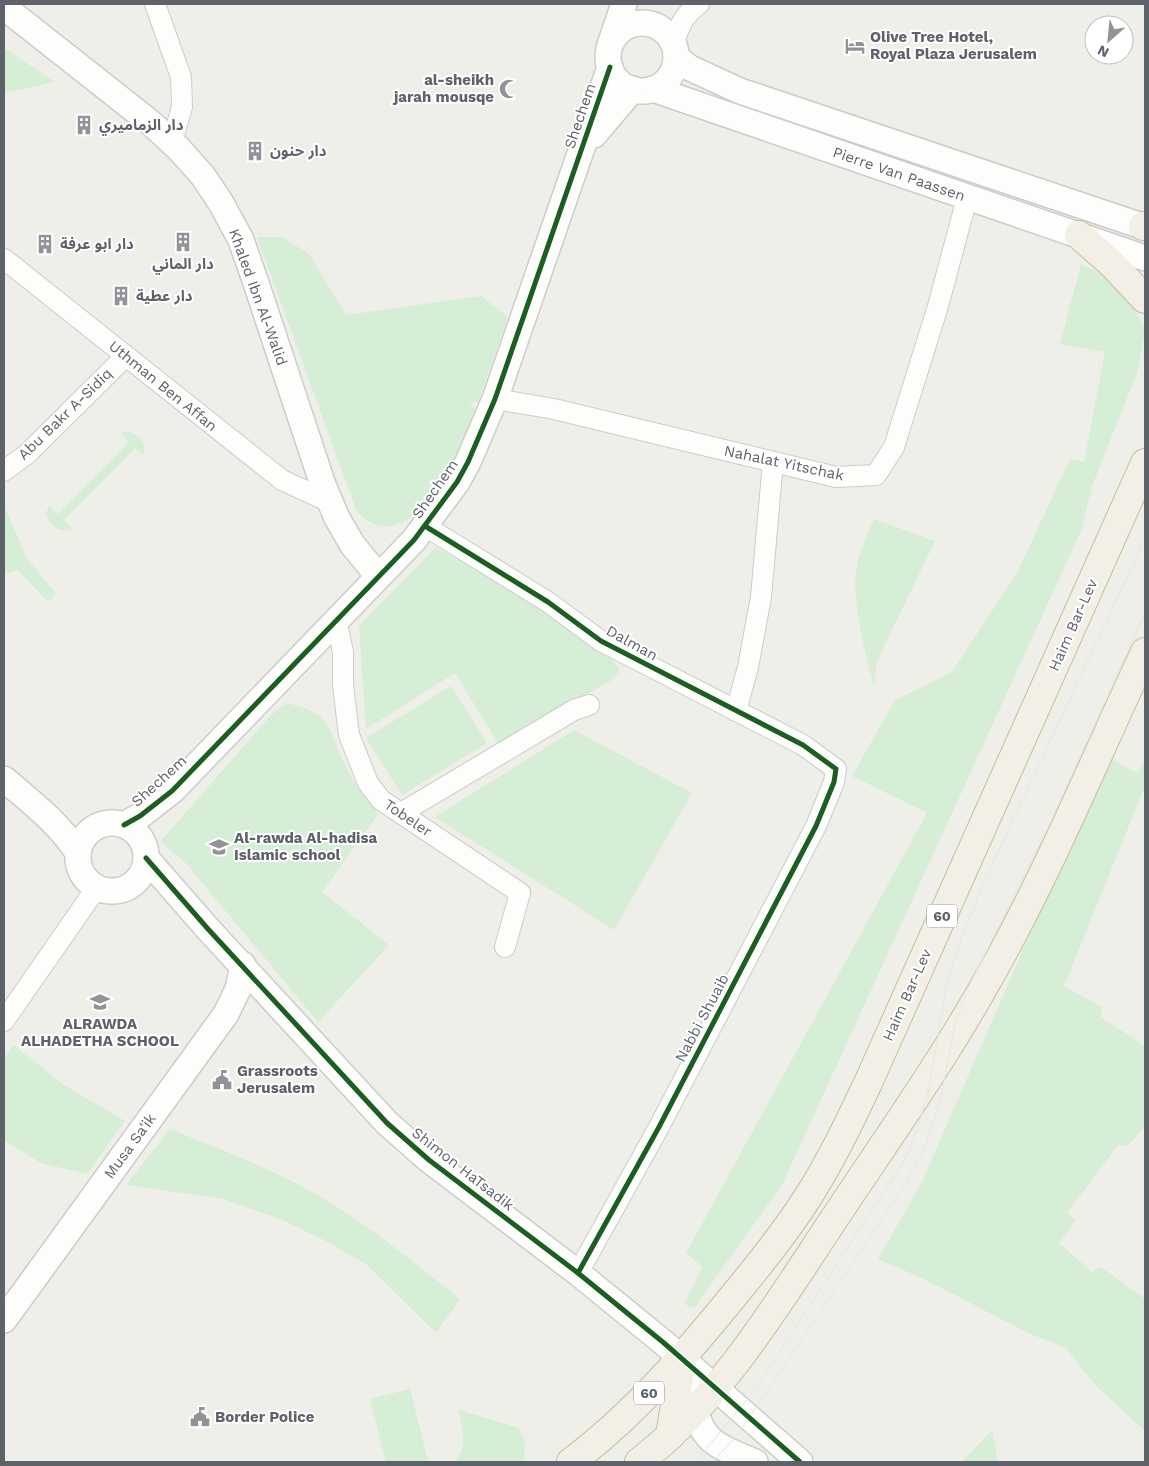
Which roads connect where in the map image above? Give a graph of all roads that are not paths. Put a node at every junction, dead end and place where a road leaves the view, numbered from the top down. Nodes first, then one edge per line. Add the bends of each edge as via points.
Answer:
1 (155, 4) edge
2 (624, 4) edge
3 (651, 4) edge
4 (700, 4) edge
5 (4, 6) edge
6 (672, 45) junction
7 (610, 55) junction
8 (643, 89) junction
9 (172, 142) junction
10 (579, 157) junction
11 (967, 198) junction
12 (1144, 226) edge
13 (1079, 235) junction
14 (4, 258) edge
15 (1145, 258) edge
16 (1145, 299) edge
17 (126, 356) junction
18 (494, 399) junction
19 (773, 462) junction
20 (1145, 463) edge
21 (4, 471) edge
22 (330, 502) junction
23 (424, 526) junction
24 (378, 576) junction
25 (336, 620) junction
26 (1145, 652) edge
27 (588, 705) dead end
28 (736, 711) junction
29 (836, 769) joint
30 (4, 779) edge
31 (172, 791) junction
32 (37, 806) junction
33 (401, 813) junction
34 (124, 825) junction
35 (91, 829) junction
36 (145, 850) junction
37 (78, 853) junction
38 (97, 887) junction
39 (505, 947) dead end
40 (243, 966) junction
41 (4, 1022) edge
42 (578, 1273) junction
43 (4, 1320) edge
44 (690, 1357) junction
45 (715, 1387) junction
46 (696, 1410) junction
47 (670, 1436) junction
48 (571, 1462) edge
49 (639, 1462) edge
50 (755, 1462) edge
51 (800, 1462) edge

1 - 9 street via 181,77 182,107
2 - 7 street, Shechem
3 - 6 street
4 - 6 street via 688,12
5 - 9 street, Khaled Ibn Al-Walid
6 - 7 street via 653,25 636,23 617,34
6 - 8 street via 670,76
6 - 12 street, Pierre Van Paassen via 690,68 740,91
7 - 8 street via 615,76
7 - 10 street, Shechem
8 - 10 street, Shechem via 611,112
8 - 11 street, Pierre Van Paassen
9 - 22 street, Khaled Ibn Al-Walid via 203,176 240,240
10 - 18 street, Shechem
11 - 13 street, Pierre Van Paassen
11 - 19 street, Nahalat Yitschak via 938,306 894,447 886,463 876,475 836,477
13 - 15 street, Pierre Van Paassen
13 - 16 highway
14 - 17 street, Uthman Ben Affan
17 - 21 street, Abu Bakr A-Sidiq via 27,454
17 - 22 street, Uthman Ben Affan via 282,480
18 - 19 street, Nahalat Yitschak via 554,409
18 - 23 street, Shechem via 465,469
19 - 28 street via 761,597
20 - 44 highway, Haim Bar-Lev / 60 via 839,1142 800,1209
22 - 24 street, Khaled Ibn Al-Walid via 352,544
23 - 24 street, Shechem
23 - 28 street, Dalman via 548,602 601,641
24 - 25 street, Shechem
25 - 31 street, Shechem
25 - 33 street, Tobeler via 343,652 349,735 368,783 381,800
26 - 45 highway via 1036,885 983,989 787,1290
27 - 33 street via 574,710
28 - 29 street, Dalman via 803,745
29 - 42 street, Nabbi Shuaib via 816,826 659,1127
30 - 32 street
31 - 34 street, Shechem
31 - 36 street, Shechem via 152,819
32 - 35 street
32 - 37 street via 62,830
33 - 39 street, Tobeler via 520,893
34 - 35 street via 107,823
34 - 36 street via 133,830
35 - 37 street
36 - 38 street via 142,873 132,884 112,891
36 - 40 street, Shimon HaTsadik
37 - 38 street via 82,873
38 - 41 street
40 - 42 street, Shimon HaTsadik via 386,1123 429,1160
40 - 43 street, Musa Sa'ik via 238,989 226,1014
42 - 44 street, Shimon HaTsadik
44 - 45 street, Shimon HaTsadik
44 - 46 street
44 - 47 highway
44 - 48 highway, Haim Bar-Lev / 60
45 - 46 highway
45 - 51 street, Shimon HaTsadik
46 - 47 highway
46 - 50 street via 713,1443
47 - 49 highway

